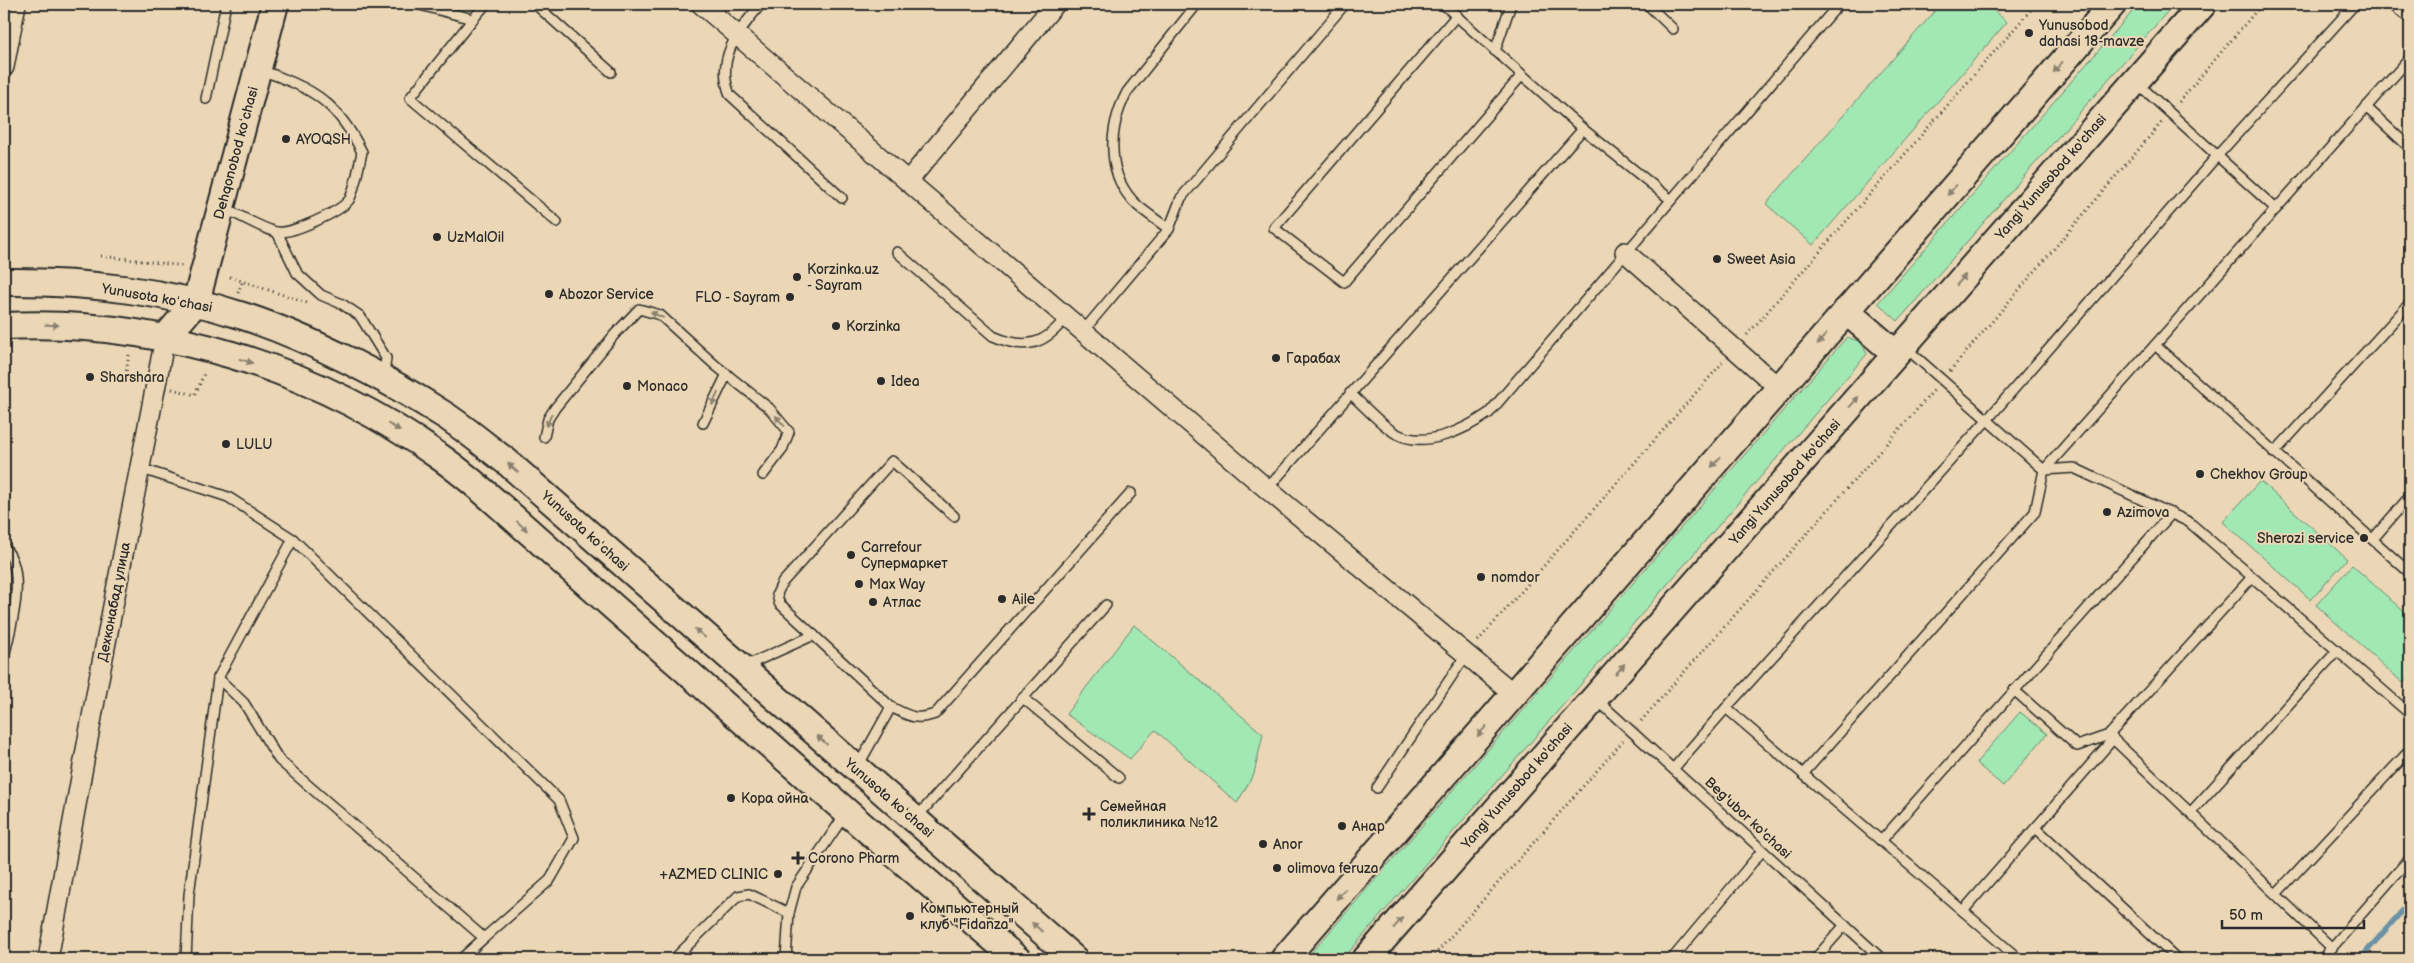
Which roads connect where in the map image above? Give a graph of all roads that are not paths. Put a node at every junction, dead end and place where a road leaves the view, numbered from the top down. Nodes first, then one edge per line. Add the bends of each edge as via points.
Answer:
1 (16, 4) edge
2 (226, 4) edge
3 (275, 4) edge
4 (416, 4) edge
5 (486, 4) edge
6 (535, 4) edge
7 (701, 4) edge
8 (762, 4) edge
9 (1055, 4) edge
10 (1197, 4) edge
11 (1345, 4) edge
12 (1444, 4) edge
13 (1511, 4) edge
14 (1647, 4) edge
15 (1839, 4) edge
16 (2113, 4) edge
17 (2203, 4) edge
18 (2355, 4) edge
19 (2391, 4) edge
20 (1457, 15) junction
21 (473, 19) junction
22 (2410, 20) edge
23 (1673, 29) dead end
24 (736, 34) junction
25 (1495, 51) junction
26 (2410, 58) edge
27 (4, 67) edge
28 (258, 70) junction
29 (611, 72) dead end
30 (1522, 75) junction
31 (2135, 82) junction
32 (206, 99) dead end
33 (2366, 107) junction
34 (1583, 129) junction
35 (2410, 148) edge
36 (2217, 156) junction
37 (908, 181) junction
38 (842, 198) dead end
39 (1670, 199) junction
40 (222, 207) junction
41 (2276, 209) junction
42 (557, 222) dead end
43 (1169, 229) junction
44 (278, 232) junction
45 (897, 252) dead end
46 (1625, 252) junction
47 (4, 282) edge
48 (196, 302) junction
49 (2410, 303) edge
50 (1846, 311) junction
51 (1067, 316) junction
52 (4, 326) edge
53 (1084, 330) junction
54 (166, 338) junction
55 (2154, 345) junction
56 (206, 348) junction
57 (1900, 350) junction
58 (726, 374) junction
59 (384, 380) junction
60 (1779, 388) junction
61 (1350, 393) junction
62 (1986, 420) junction
63 (703, 423) dead end
64 (544, 437) dead end
65 (2274, 453) junction
66 (139, 468) junction
67 (2044, 470) junction
68 (762, 475) dead end
69 (1267, 489) junction
70 (1131, 493) dead end
71 (2410, 496) edge
72 (2172, 513) junction
73 (954, 516) dead end
74 (293, 539) junction
75 (2373, 539) junction
76 (4, 547) edge
77 (2410, 573) edge
78 (2252, 577) junction
79 (1106, 605) dead end
80 (814, 635) junction
81 (2337, 651) junction
82 (1466, 655) junction
83 (4, 657) edge
84 (740, 669) junction
85 (218, 678) junction
86 (2014, 690) junction
87 (1514, 694) junction
88 (1023, 698) junction
89 (1595, 698) junction
90 (891, 707) junction
91 (1726, 708) junction
92 (2410, 714) edge
93 (2111, 737) junction
94 (2410, 750) edge
95 (1674, 768) junction
96 (856, 769) junction
97 (1803, 774) junction
98 (1119, 778) dead end
99 (1377, 788) dead end
100 (2191, 812) junction
101 (846, 813) junction
102 (914, 820) junction
103 (2036, 828) junction
104 (1881, 841) junction
105 (1762, 851) junction
106 (2410, 858) edge
107 (2277, 893) junction
108 (1962, 911) junction
109 (789, 913) junction
110 (1845, 925) junction
111 (484, 938) junction
112 (2332, 948) junction
113 (48, 959) edge
114 (186, 959) edge
115 (461, 959) edge
116 (674, 959) edge
117 (786, 959) edge
118 (1017, 959) edge
119 (1074, 959) edge
120 (1284, 959) edge
121 (1366, 959) edge
122 (1672, 959) edge
123 (1815, 959) edge
124 (1882, 959) edge
125 (2019, 959) edge
126 (2177, 959) edge
127 (2322, 959) edge

1 - 27 street
2 - 32 lane
3 - 28 main road, Dehqonobod koʻchasi
4 - 21 lane
5 - 21 lane
6 - 29 lane
7 - 24 street
8 - 24 lane
9 - 37 street
10 - 43 lane via 1127,92 1118,108 1111,142 1124,189 1137,205
11 - 43 lane via 1181,198
12 - 20 lane
13 - 25 lane
14 - 23 lane
15 - 39 lane
16 -> 50 main road
17 - 31 main road, Yangi Yunusobod ko'chasi
18 - 36 lane
19 - 22 lane
20 - 25 lane
20 - 30 lane via 1274,228 1344,282
21 - 42 lane via 410,98
24 - 37 street
24 - 38 lane via 726,62 726,84 730,95
25 - 30 lane
26 - 33 lane
28 - 40 main road, Dehqonobod koʻchasi
28 - 44 lane via 277,76 324,101 353,135 362,152 349,200 321,220
30 - 34 lane
31 - 36 lane
57 -> 31 main road, Yangi Yunusobod ko'chasi
33 - 35 lane
33 - 41 lane
34 - 39 lane
34 - 61 lane
36 - 41 lane
36 - 62 lane
37 - 51 street
39 - 46 lane
40 - 44 lane
40 - 48 main road, Dehqonobod koʻchasi
41 - 55 lane
43 - 53 lane
44 - 59 lane via 297,274 321,295 360,316 386,358
45 - 51 lane via 993,336 1004,341 1026,344 1045,339
46 - 60 street
46 - 61 lane via 1489,413 1469,427 1421,439 1398,435
47 - 48 main road, Yunusota koʻchasi via 99,288
48 - 54 main road, Дехконабад улица
48 - 56 main road
48 - 59 main road, Yunusota koʻchasi via 281,331
49 - 65 lane
50 - 57 main road
50 -> 60 main road
51 - 53 street
52 -> 54 main road via 69,326
53 - 69 street
54 - 56 main road
54 - 66 street, Дехконабад улица
55 - 65 lane
55 - 67 lane
56 -> 101 main road via 336,396 406,434 442,458
57 - 62 lane
89 -> 57 main road, Yangi Yunusobod ko'chasi
58 -> 63 lane
58 -> 64 lane via 660,315 639,309 555,408
68 -> 58 lane via 782,450 789,432 769,408
84 -> 59 main road, Yunusota koʻchasi via 506,462 447,417
60 -> 87 main road
61 - 69 lane
62 - 67 lane
62 - 91 lane
65 - 75 lane
66 - 74 lane via 228,497
66 - 113 street, Дехконабад улица
67 - 72 lane via 2074,468
67 - 97 lane via 2035,512
69 - 82 street
70 - 90 lane via 935,714 913,718
71 - 75 lane
72 - 78 lane via 2189,522
72 - 86 lane
73 - 80 lane via 898,465 892,461 887,464 782,583 777,594 779,603
74 - 85 lane
74 - 111 lane via 559,800 574,838 550,880
75 - 77 lane
76 - 83 lane via 9,552 15,572 16,590 16,607
78 - 81 lane
78 - 93 lane
79 - 88 lane
80 - 84 lane
80 - 90 lane
81 - 92 lane
81 - 100 lane
82 - 87 street
82 - 99 lane
96 -> 84 main road, Yunusota koʻchasi
85 - 111 lane via 244,703 279,760
85 - 114 lane via 189,895
86 - 93 lane via 2077,746
86 - 104 lane
87 -> 120 main road
88 - 98 lane
88 - 102 lane
89 - 95 lane, Beg'ubor ko'chasi
121 -> 89 main road, Yangi Yunusobod ko'chasi
90 - 96 lane
91 - 95 lane
91 - 97 lane
93 - 100 lane
93 - 103 lane
94 - 107 lane
95 - 105 lane, Beg'ubor ko'chasi
96 - 102 main road, Yunusota koʻchasi
97 - 104 lane
100 - 107 lane
101 - 109 lane via 796,887
101 - 118 main road
119 -> 102 main road, Yunusota koʻchasi
103 - 108 lane
103 - 126 lane
104 - 108 lane
105 - 110 lane, Beg'ubor ko'chasi
105 - 122 lane
106 - 112 lane
107 - 112 lane
108 - 125 lane
109 - 116 lane via 749,894 738,896
109 - 117 lane
110 - 123 lane
110 - 124 lane, Beg'ubor ko'chasi
111 - 115 lane
112 - 127 lane

